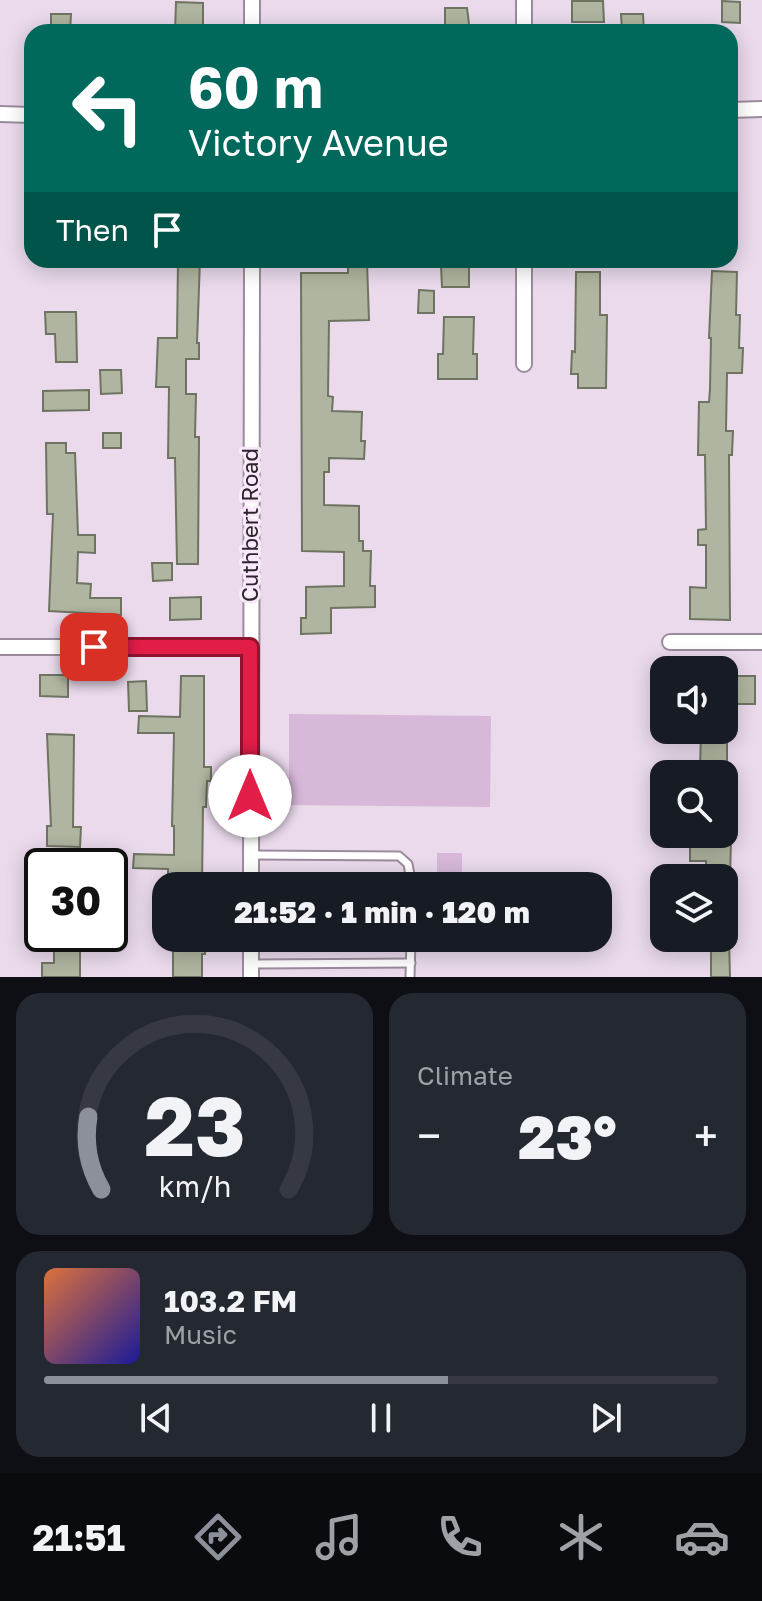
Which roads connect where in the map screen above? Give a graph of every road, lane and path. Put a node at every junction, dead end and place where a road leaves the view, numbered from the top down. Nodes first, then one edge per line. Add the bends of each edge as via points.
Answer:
1 (252, 0) edge
2 (524, 0) edge
3 (252, 24) edge
4 (524, 24) edge
5 (762, 109) edge
6 (738, 110) edge
7 (0, 114) edge
8 (24, 115) edge
9 (252, 268) edge
10 (524, 268) edge
11 (524, 364) dead end
12 (670, 642) dead end
13 (762, 642) edge
14 (0, 647) edge
15 (250, 647) junction
16 (250, 855) junction
17 (251, 872) edge
18 (409, 872) edge
19 (411, 952) edge
20 (411, 963) junction
21 (251, 970) edge
22 (410, 977) edge

1 - 3 street
2 - 4 street
5 - 6 street
7 - 8 street
9 - 15 street, Cuthbert Road
10 - 11 street
12 - 13 street
14 - 15 street
15 - 16 street, Cuthbert Road
16 - 17 street, Cuthbert Road
16 - 18 lane via 399,856
19 - 20 lane
20 - 21 lane
20 - 22 lane

